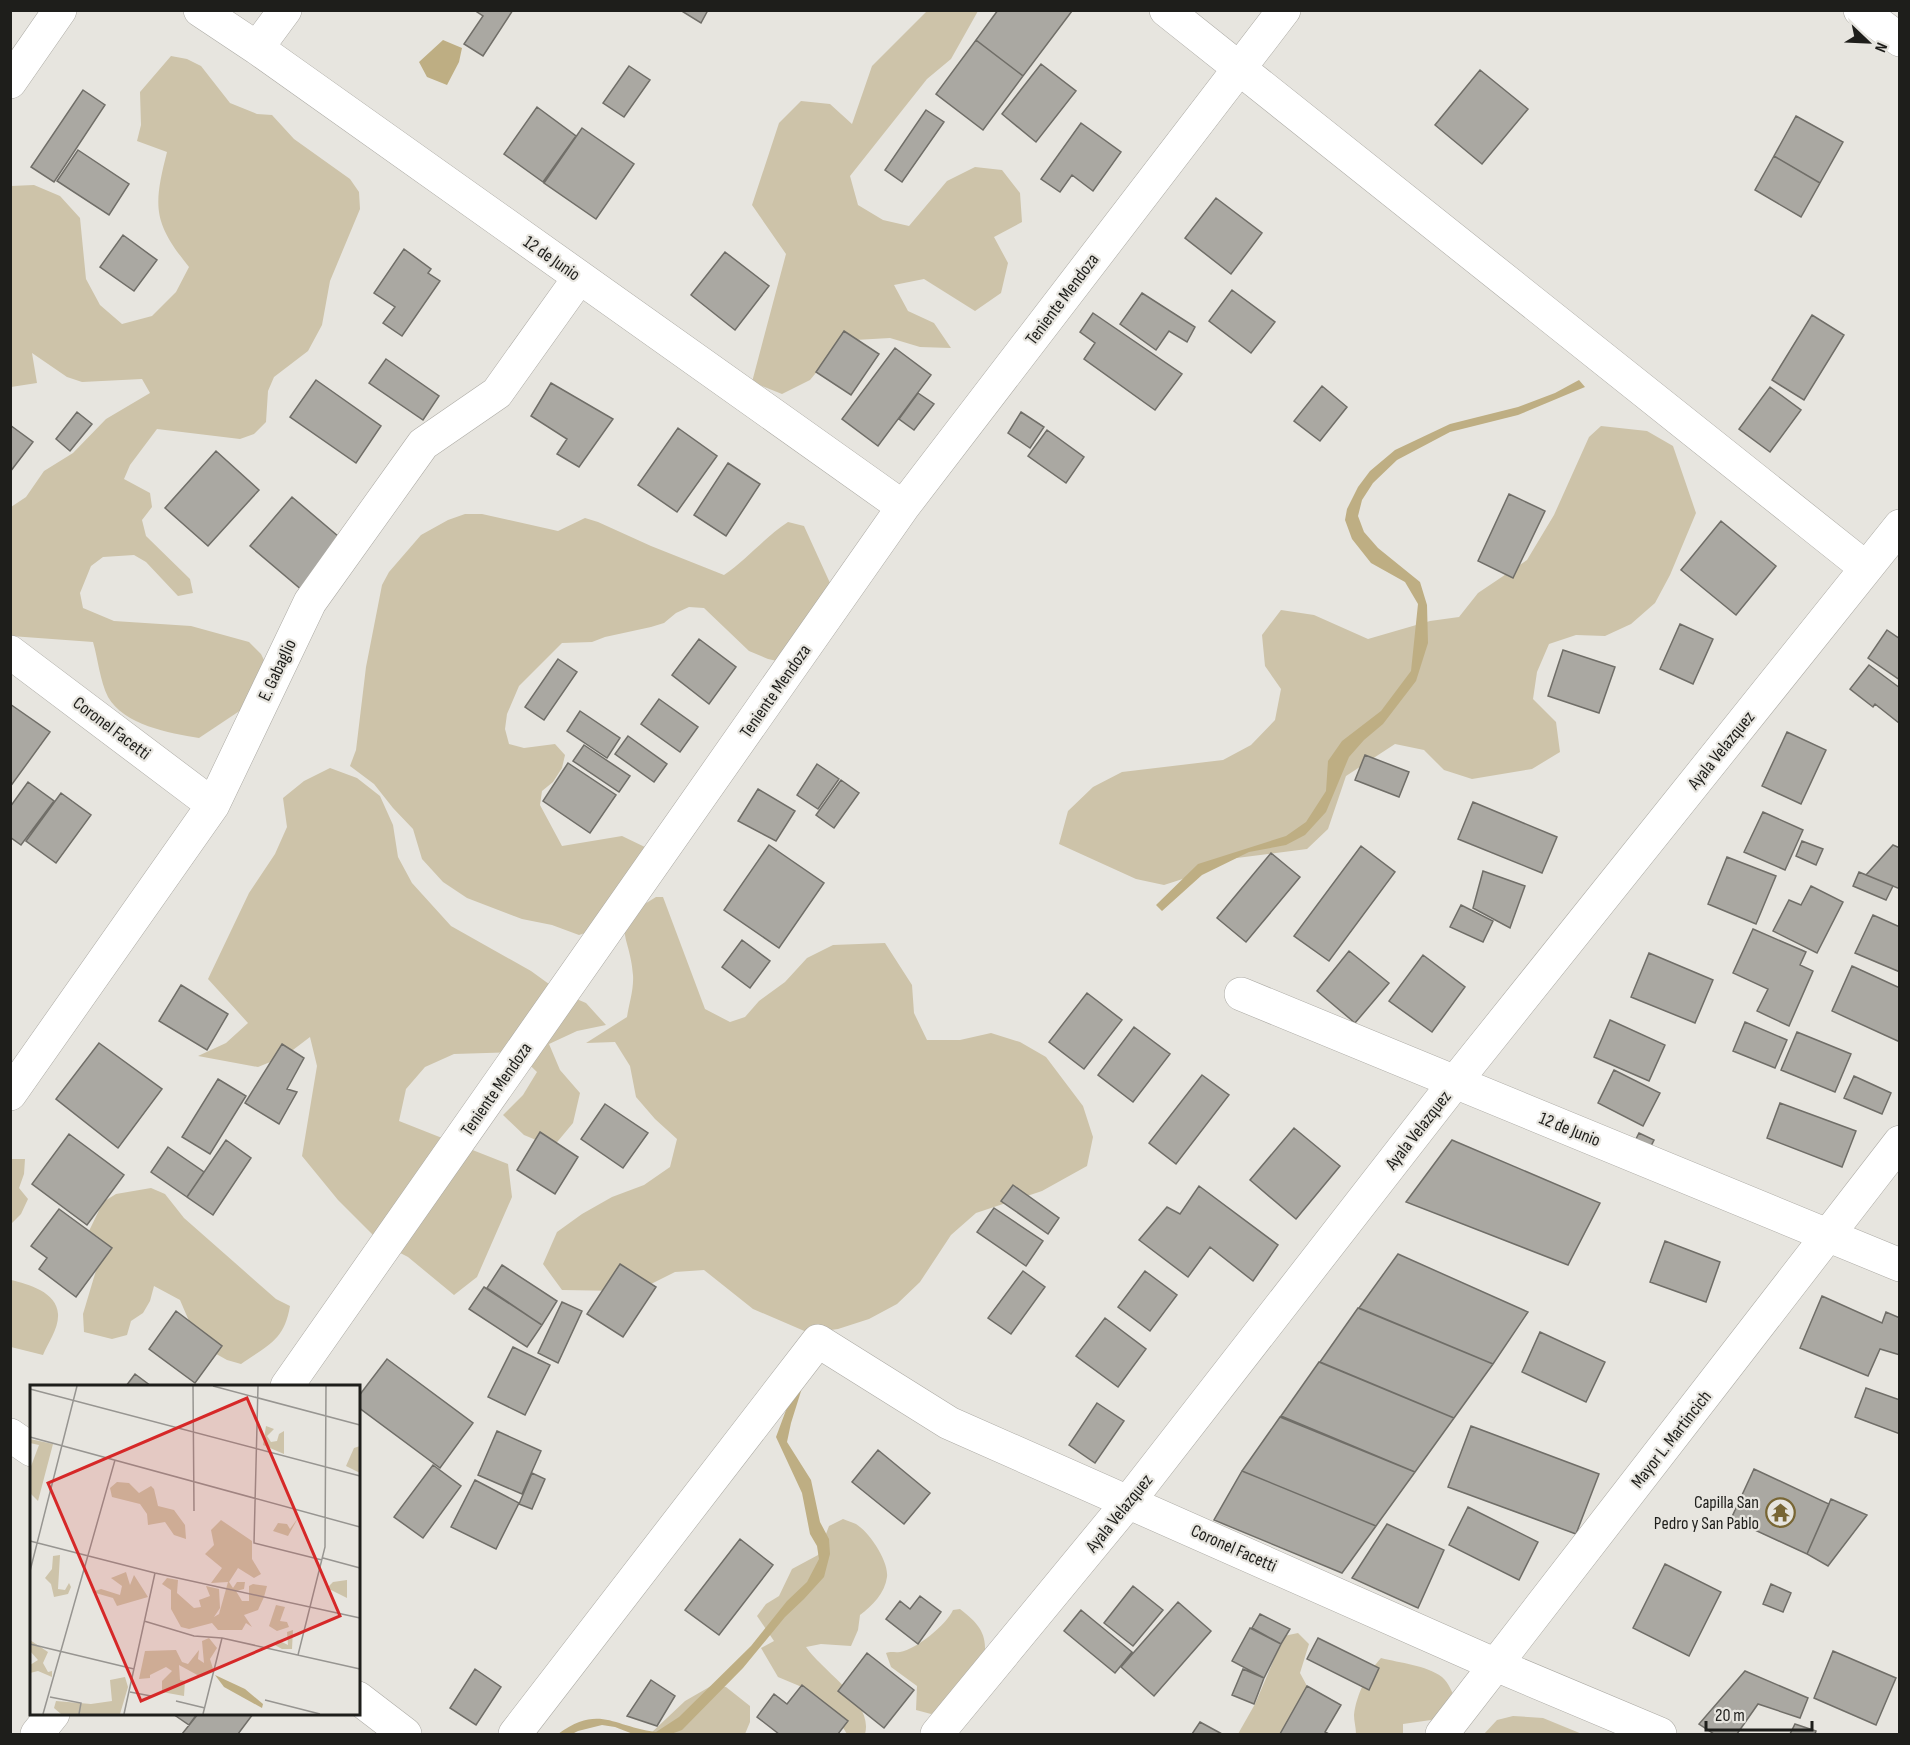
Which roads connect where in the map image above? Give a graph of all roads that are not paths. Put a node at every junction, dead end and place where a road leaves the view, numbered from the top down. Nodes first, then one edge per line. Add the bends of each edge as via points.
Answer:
1 (60, 10) edge
2 (200, 10) edge
3 (285, 10) edge
4 (1166, 10) edge
5 (1284, 10) edge
6 (1860, 10) edge
7 (1899, 40) edge
8 (257, 48) junction
9 (1239, 68) junction
10 (10, 82) edge
11 (579, 278) junction
12 (903, 507) junction
13 (1899, 526) edge
14 (1866, 568) junction
15 (10, 652) edge
16 (213, 805) junction
17 (1241, 994) dead end
18 (1455, 1082) junction
19 (10, 1094) edge
20 (1899, 1142) edge
21 (1828, 1235) junction
22 (1899, 1265) edge
23 (288, 1385) edge
24 (10, 1435) edge
25 (30, 1449) edge
26 (1129, 1501) junction
27 (1496, 1665) junction
28 (360, 1700) edge
29 (51, 1715) edge
30 (37, 1734) edge
31 (405, 1734) edge
32 (515, 1734) edge
33 (937, 1734) edge
34 (1442, 1734) edge
35 (1660, 1734) edge

1 - 10 street
2 - 8 street, 12 de Junio
3 - 8 street
4 - 9 street
5 - 9 street, Teniente Mendoza
6 - 7 street
8 - 11 street, 12 de Junio
9 - 12 street, Teniente Mendoza
9 - 14 street
11 - 12 street, 12 de Junio
11 - 16 street, E. Gabaglio via 497,393 423,444 310,602
12 - 23 street, Teniente Mendoza
13 - 14 street, Ayala Velazquez
14 - 18 street, Ayala Velazquez
15 - 16 street, Coronel Facetti
16 - 19 street, E. Gabaglio
17 - 18 street, 12 de Junio
18 - 21 street, 12 de Junio
18 - 26 street, Ayala Velazquez
20 - 21 street, Mayor L. Martincich
21 - 22 street, 12 de Junio
21 - 27 street, Mayor L. Martincich
24 - 25 street
26 - 27 street, Coronel Facetti
26 - 32 street, Coronel Facetti via 949,1423 818,1341
26 - 33 street, Ayala Velazquez
27 - 34 street, Mayor L. Martincich
27 - 35 street, Coronel Facetti
28 - 31 street
29 - 30 street

